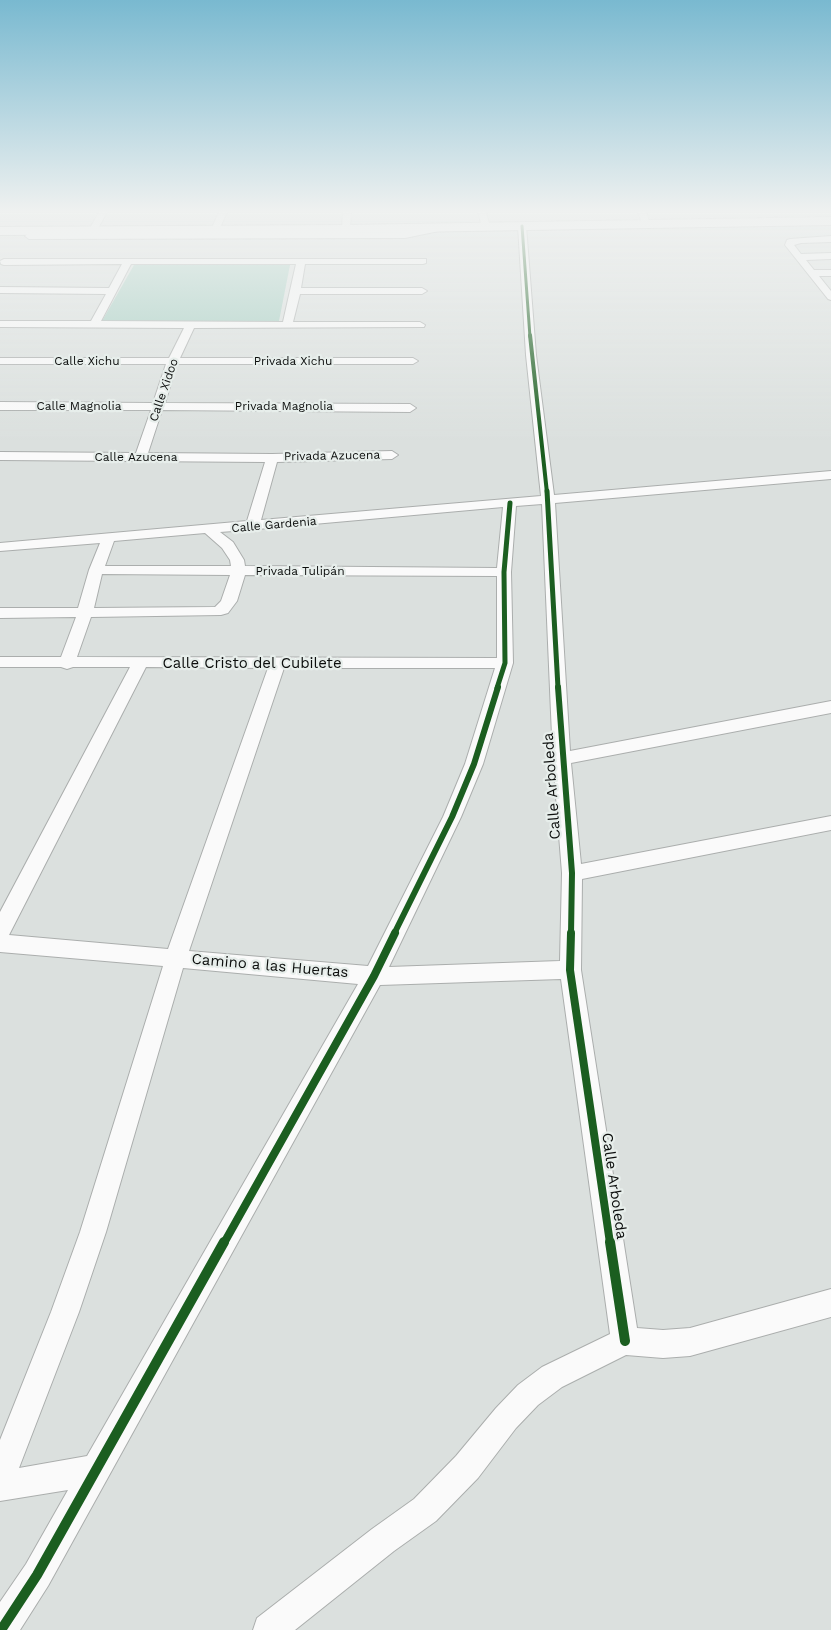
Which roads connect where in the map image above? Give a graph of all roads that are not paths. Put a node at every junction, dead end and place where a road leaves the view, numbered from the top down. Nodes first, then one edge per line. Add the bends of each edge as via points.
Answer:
1 (114, 288) edge
2 (526, 288) edge
3 (0, 290) edge
4 (112, 291) junction
5 (296, 291) joint
6 (422, 291) dead end
7 (95, 323) junction
8 (0, 324) edge
9 (190, 325) junction
10 (288, 325) junction
11 (420, 325) dead end
12 (173, 360) junction
13 (0, 361) edge
14 (412, 361) dead end
15 (0, 406) edge
16 (158, 406) junction
17 (410, 408) dead end
18 (392, 455) dead end
19 (0, 456) edge
20 (141, 457) junction
21 (272, 458) junction
22 (831, 475) edge
23 (548, 500) junction
24 (510, 504) junction
25 (252, 527) junction
26 (210, 530) junction
27 (108, 539) junction
28 (0, 547) edge
29 (96, 570) junction
30 (239, 571) junction
31 (504, 572) junction
32 (86, 612) junction
33 (0, 613) edge
34 (6, 662) edge
35 (505, 663) junction
36 (67, 664) junction
37 (140, 664) junction
38 (277, 664) junction
39 (0, 676) edge
40 (831, 706) edge
41 (562, 759) junction
42 (831, 822) edge
43 (572, 873) junction
44 (0, 932) edge
45 (0, 943) edge
46 (176, 958) junction
47 (570, 970) junction
48 (374, 976) junction
49 (831, 1303) edge
50 (625, 1341) junction
51 (95, 1470) junction
52 (0, 1477) edge
53 (0, 1486) edge
54 (1, 1630) edge
55 (269, 1630) edge

1 - 4 street
2 - 23 street, Calle Arboleda
3 - 4 street
4 - 7 street
5 - 6 street
5 - 10 street
7 - 8 street
7 - 9 street
9 - 10 street
9 - 12 street, Calle Xidoo
10 - 11 street
12 - 13 street, Calle Xichu
12 - 14 street, Privada Xichu
12 - 16 street, Calle Xidoo
15 - 16 street, Calle Magnolia
16 - 17 street, Privada Magnolia
16 - 20 street, Calle Xidoo
18 - 21 street, Privada Azucena
19 - 20 street, Calle Azucena
20 - 21 street, Calle Azucena
21 - 25 street
22 - 23 street
23 - 24 street, Calle Gardenia
23 - 41 street, Calle Arboleda
24 - 25 street, Calle Gardenia
24 - 31 street
25 - 26 street, Calle Gardenia
26 - 27 street, Calle Gardenia
26 - 30 street via 228,545
27 - 28 street, Calle Gardenia
27 - 29 street
29 - 30 street, Privada Tulipán
29 - 32 street
30 - 31 street, Privada Tulipán
30 - 32 street via 223,610 216,612
31 - 35 street
32 - 33 street
32 - 36 street
34 - 36 street, Calle Cristo del Cubilete
34 - 39 street
35 - 38 street, Calle Cristo del Cubilete
35 - 48 street via 474,764 452,817
36 - 37 street, Calle Cristo del Cubilete
37 - 38 street, Calle Cristo del Cubilete
37 - 44 street
38 - 46 street
40 - 41 street
41 - 43 street, Calle Arboleda
42 - 43 street
43 - 47 street, Calle Arboleda
45 - 46 street, Camino a las Huertas
46 - 48 street, Camino a las Huertas
46 - 52 street via 93,1232
47 - 48 street, Camino a las Huertas
47 - 50 street, Calle Arboleda
48 - 51 street
49 - 50 street via 690,1342
50 - 55 street via 552,1377 528,1395 425,1510
51 - 53 street
51 - 54 street via 37,1575

